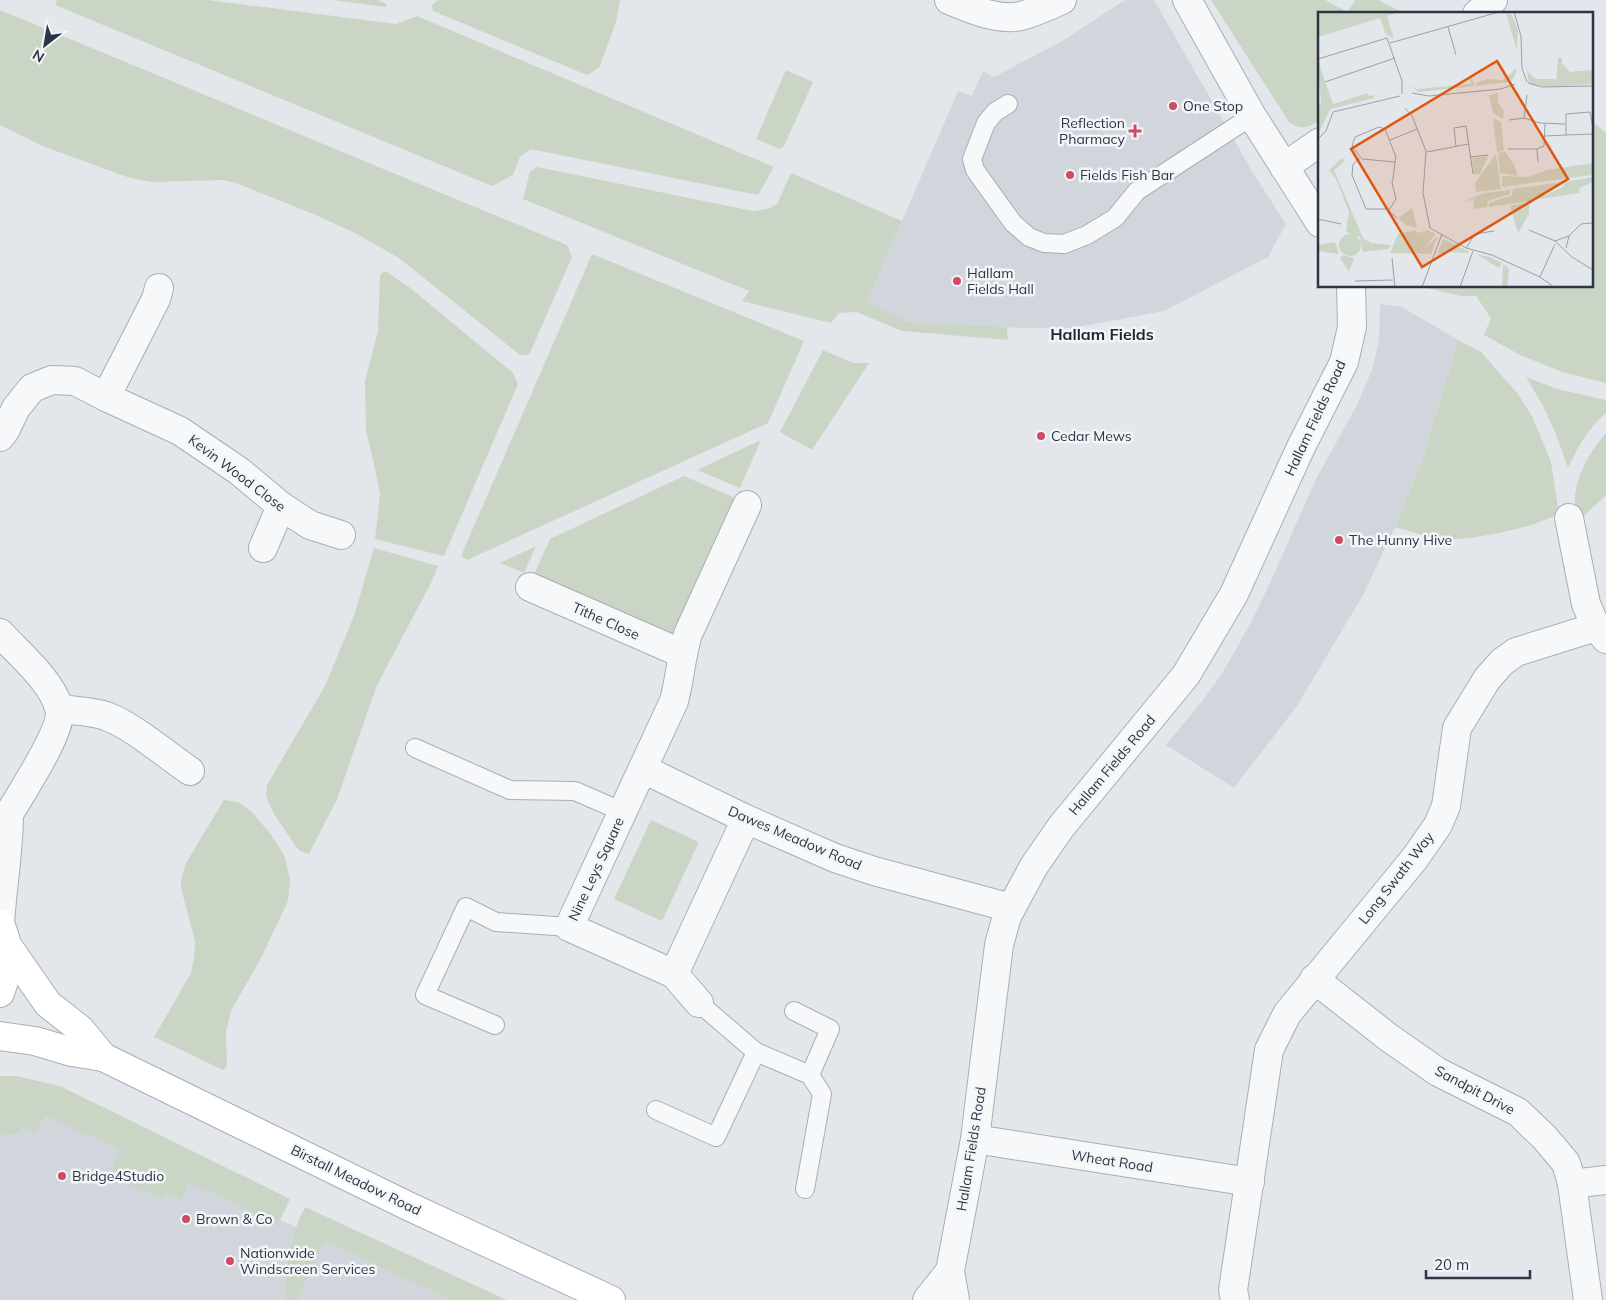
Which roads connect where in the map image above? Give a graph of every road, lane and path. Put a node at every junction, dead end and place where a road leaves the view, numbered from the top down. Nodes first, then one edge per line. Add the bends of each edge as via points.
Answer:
1 (949, 0) edge
2 (1062, 0) edge
3 (1187, 0) edge
4 (1493, 0) edge
5 (1479, 12) edge
6 (1008, 104) dead end
7 (1252, 116) junction
8 (1318, 143) edge
9 (1284, 167) junction
10 (1318, 220) edge
11 (159, 288) dead end
12 (1351, 288) edge
13 (106, 396) junction
14 (0, 437) edge
15 (747, 505) dead end
16 (281, 506) junction
17 (1569, 518) dead end
18 (341, 535) dead end
19 (263, 548) dead end
20 (530, 587) dead end
21 (0, 633) edge
22 (1601, 633) edge
23 (683, 654) junction
24 (60, 709) junction
25 (415, 748) dead end
26 (642, 769) junction
27 (190, 771) dead end
28 (623, 812) junction
29 (5, 817) edge
30 (746, 819) junction
31 (1011, 908) junction
32 (569, 927) junction
33 (3, 931) edge
34 (674, 974) junction
35 (1314, 978) junction
36 (0, 993) edge
37 (699, 1003) joint
38 (794, 1012) dead end
39 (495, 1025) dead end
40 (0, 1036) edge
41 (756, 1052) junction
42 (103, 1057) junction
43 (810, 1075) junction
44 (656, 1110) dead end
45 (975, 1139) junction
46 (1606, 1180) edge
47 (1250, 1182) junction
48 (1572, 1184) junction
49 (805, 1189) dead end
50 (950, 1271) junction
51 (611, 1300) edge
52 (927, 1300) edge
53 (955, 1300) edge
54 (1235, 1300) edge
55 (1588, 1300) edge

1 - 2 street via 995,16 1019,16
3 - 7 street
4 - 5 street
6 - 7 lane via 986,123 972,159 975,170 1013,223 1028,237 1044,243 1064,244 1088,235 1115,218 1138,191
7 - 9 street
8 - 9 street
9 - 10 street
11 - 13 street
12 - 31 street, Hallam Fields Road via 1352,327 1344,362 1234,594 1186,675 1061,827
13 - 14 street, Kevin Wood Close via 75,381 52,380 32,388
13 - 16 street, Kevin Wood Close via 180,431 239,471
15 - 23 street via 688,634
16 - 18 street, Kevin Wood Close via 310,525
16 - 19 street
17 - 22 street via 1586,604
20 - 23 street, Tithe Close
21 - 24 street via 49,687
22 - 35 street, Long Swath Way via 1516,652 1487,679 1457,728 1446,806 1438,825 1415,858
23 - 26 street via 674,701
24 - 27 street via 105,716 124,724
24 - 29 street via 52,740
25 - 28 lane via 510,790 575,790
26 - 28 street, Nine Leys Square
26 - 30 street, Dawes Meadow Road
28 - 32 street, Nine Leys Square
29 - 33 street via 9,842 3,883
30 - 31 street, Dawes Meadow Road via 835,858
30 - 34 street
31 - 45 street, Hallam Fields Road via 999,945
32 - 34 street, Nine Leys Square
32 - 39 lane via 496,922 466,907 425,995
33 - 36 street via 8,969
33 - 42 street, Birstall Meadow Road via 48,1004 80,1029
34 - 37 street
35 - 47 street, Long Swath Way via 1287,1014 1269,1050
35 - 48 street, Sandpit Drive via 1438,1072 1518,1112 1566,1162
37 - 41 lane
38 - 43 lane via 830,1029
40 - 42 street, Birstall Meadow Road
41 - 43 lane
41 - 44 lane via 716,1137
42 - 51 street, Birstall Meadow Road via 408,1206
43 - 49 lane via 822,1094
45 - 47 street, Wheat Road
45 - 50 street, Hallam Fields Road
46 - 48 street
47 - 54 street via 1233,1290
48 - 55 street, Sandpit Drive
50 - 52 street, Hallam Fields Road
50 - 53 street, Hallam Fields Road

